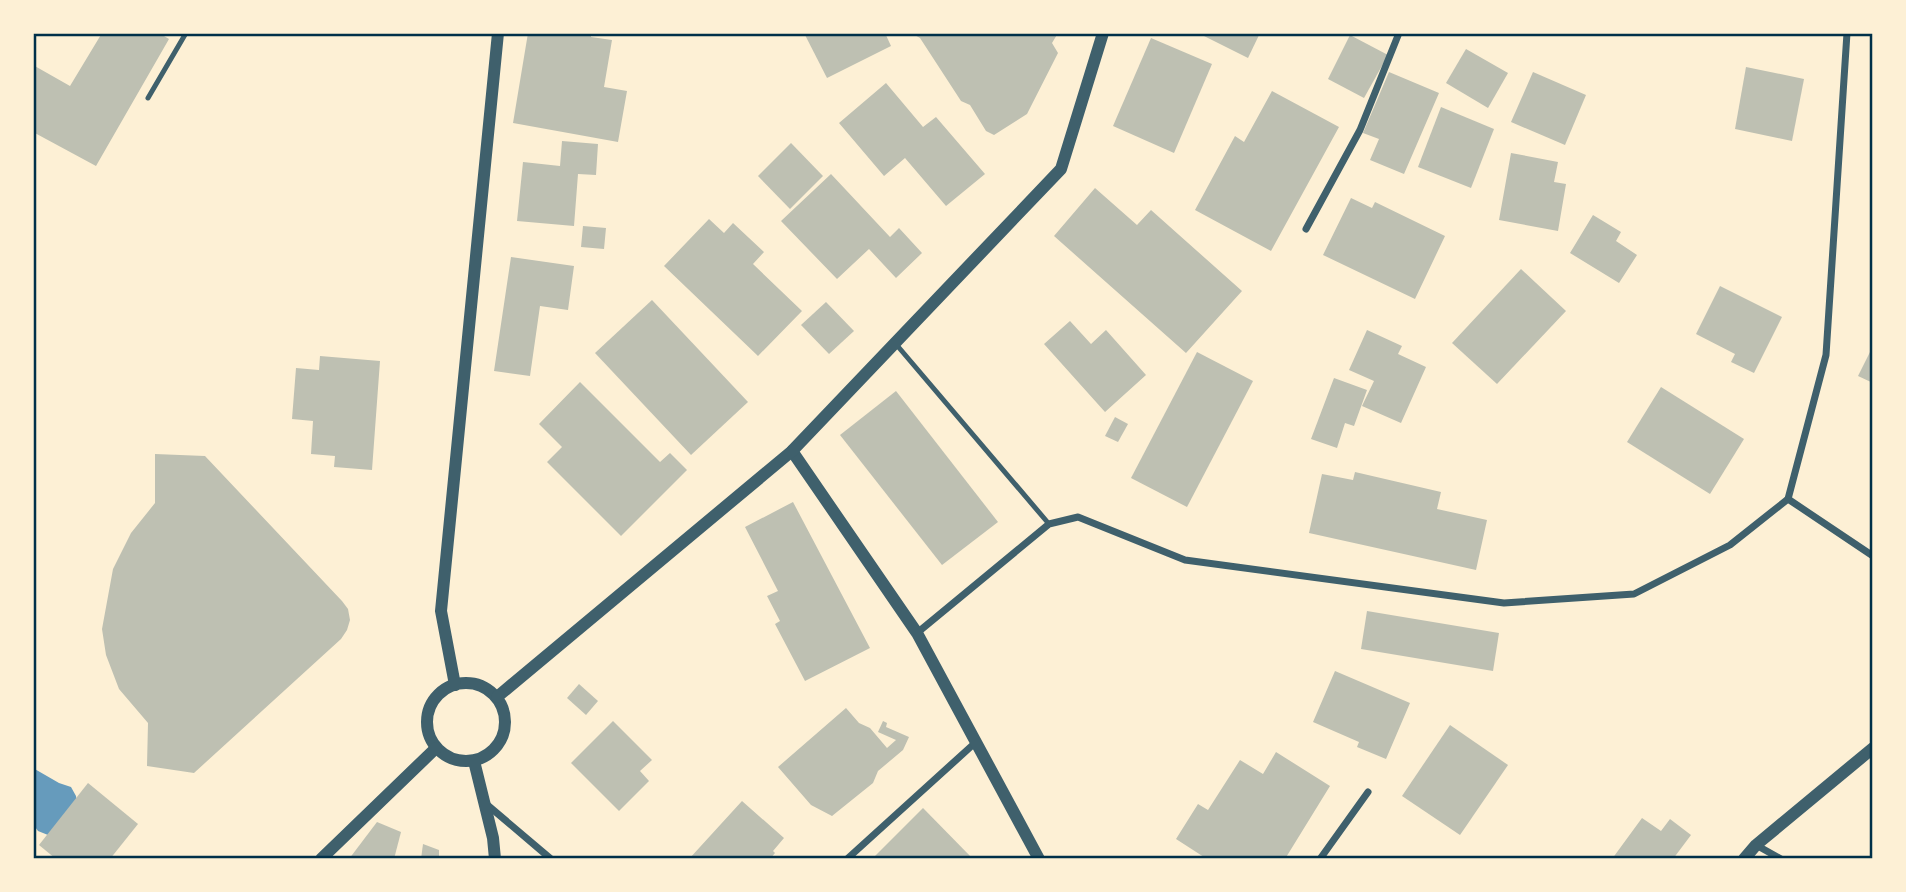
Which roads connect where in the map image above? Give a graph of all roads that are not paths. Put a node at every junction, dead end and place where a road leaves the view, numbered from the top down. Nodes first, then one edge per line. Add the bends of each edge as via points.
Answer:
1 (186, 33) edge
2 (498, 33) edge
3 (1103, 33) edge
4 (1399, 33) edge
5 (1847, 33) edge
6 (148, 98) dead end
7 (1307, 229) dead end
8 (895, 343) junction
9 (792, 451) junction
10 (1788, 499) junction
11 (1049, 524) junction
12 (1873, 556) edge
13 (918, 633) junction
14 (455, 685) junction
15 (497, 696) junction
16 (976, 742) junction
17 (436, 748) junction
18 (1873, 748) edge
19 (474, 761) junction
20 (1368, 792) dead end
21 (485, 803) junction
22 (1756, 845) junction
23 (321, 859) edge
24 (495, 859) edge
25 (551, 859) edge
26 (847, 859) edge
27 (1040, 859) edge
28 (1320, 859) edge
29 (1744, 859) edge
30 (1781, 859) edge

1 - 6 lane
2 - 14 street via 441,611
3 - 8 street via 1061,169
4 - 7 street via 1360,130
5 - 10 street via 1826,355
8 - 9 street
8 - 11 lane
9 - 13 street
9 - 15 street
10 - 11 street via 1730,545 1633,594 1504,603 1185,560 1078,517
10 - 12 street
11 - 13 street
13 - 16 street
14 - 15 street via 470,683
14 - 17 street via 431,704 428,734
15 - 19 street via 506,726 502,741
16 - 26 street
16 - 27 street
17 - 19 street via 448,757
17 - 23 street
18 - 22 street
19 - 21 street
20 - 28 street
21 - 24 street
21 - 25 street
22 - 29 street
22 - 30 street

